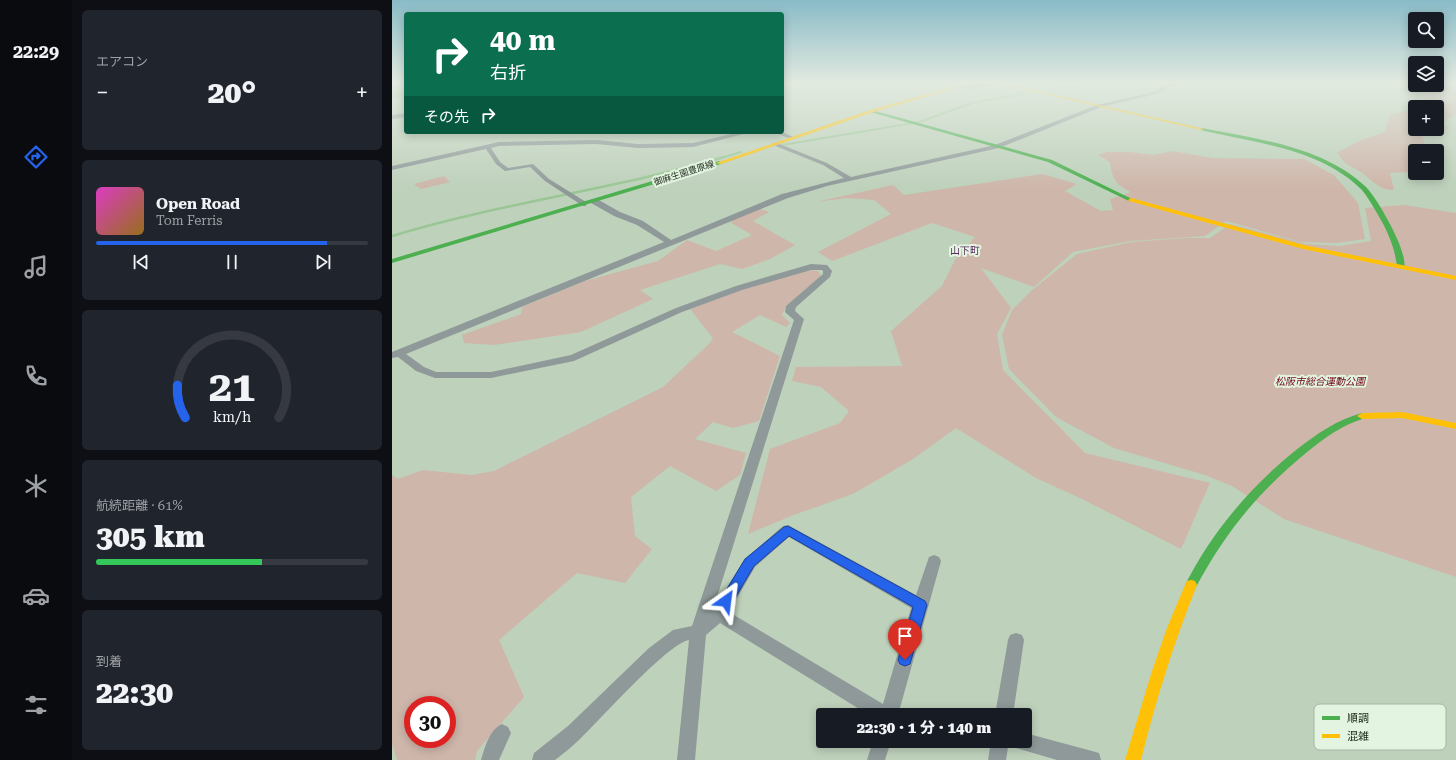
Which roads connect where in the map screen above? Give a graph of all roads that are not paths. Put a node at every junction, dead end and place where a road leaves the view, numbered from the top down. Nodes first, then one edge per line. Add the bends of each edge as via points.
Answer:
1 (853, 117) edge
2 (894, 117) edge
3 (1070, 117) edge
4 (1151, 117) edge
5 (741, 134) edge
6 (781, 134) edge
7 (792, 138) junction
8 (620, 144) junction
9 (775, 144) junction
10 (488, 146) junction
11 (997, 147) junction
12 (617, 153) dead end
13 (392, 168) edge
14 (850, 179) junction
15 (594, 201) junction
16 (583, 204) junction
17 (669, 242) junction
18 (392, 261) edge
19 (1401, 267) junction
20 (1456, 278) edge
21 (395, 355) edge
22 (1456, 426) edge
23 (934, 561) dead end
24 (920, 605) junction
25 (718, 614) junction
26 (698, 632) junction
27 (1016, 640) dead end
28 (872, 708) edge
29 (891, 708) edge
30 (1005, 708) edge
31 (502, 733) dead end
32 (1032, 744) edge
33 (880, 748) edge
34 (999, 748) edge
35 (490, 760) edge
36 (541, 760) edge
37 (686, 760) edge
38 (876, 760) edge
39 (997, 760) edge
40 (1092, 760) edge
41 (1133, 760) edge

1 - 7 street, 御麻生園豊原線
2 - 11 street
3 - 11 street
4 - 19 street via 1266,143 1302,154 1355,180 1368,193 1396,240
5 - 8 street via 700,145
6 - 7 street
7 - 9 street, 御麻生園豊原線
8 - 10 street via 541,142
8 - 12 street via 614,148
9 - 14 street via 825,164
9 - 15 street, 御麻生園豊原線
10 - 13 street
10 - 16 street via 498,162 507,170 531,165 547,180
11 - 14 street
11 - 19 street via 1050,161 1129,200 1303,247
14 - 17 street via 785,196
15 - 16 street, 御麻生園豊原線
15 - 17 street via 640,223
16 - 18 street, 御麻生園豊原線
17 - 21 street
19 - 20 street
21 - 26 street via 435,375 491,375 574,358 679,310 739,288 811,267 826,269 827,275 791,306 790,312 799,319
22 - 41 street via 1402,415 1366,416 1348,420 1329,430 1284,464 1258,489 1221,533 1181,610 1153,688
23 - 24 street
24 - 25 street via 788,530 750,563
24 - 29 street
25 - 26 street
25 - 28 street
26 - 36 street via 679,635 655,653 574,732
26 - 37 street
27 - 30 street
31 - 35 street
32 - 40 street
33 - 38 street
34 - 39 street

